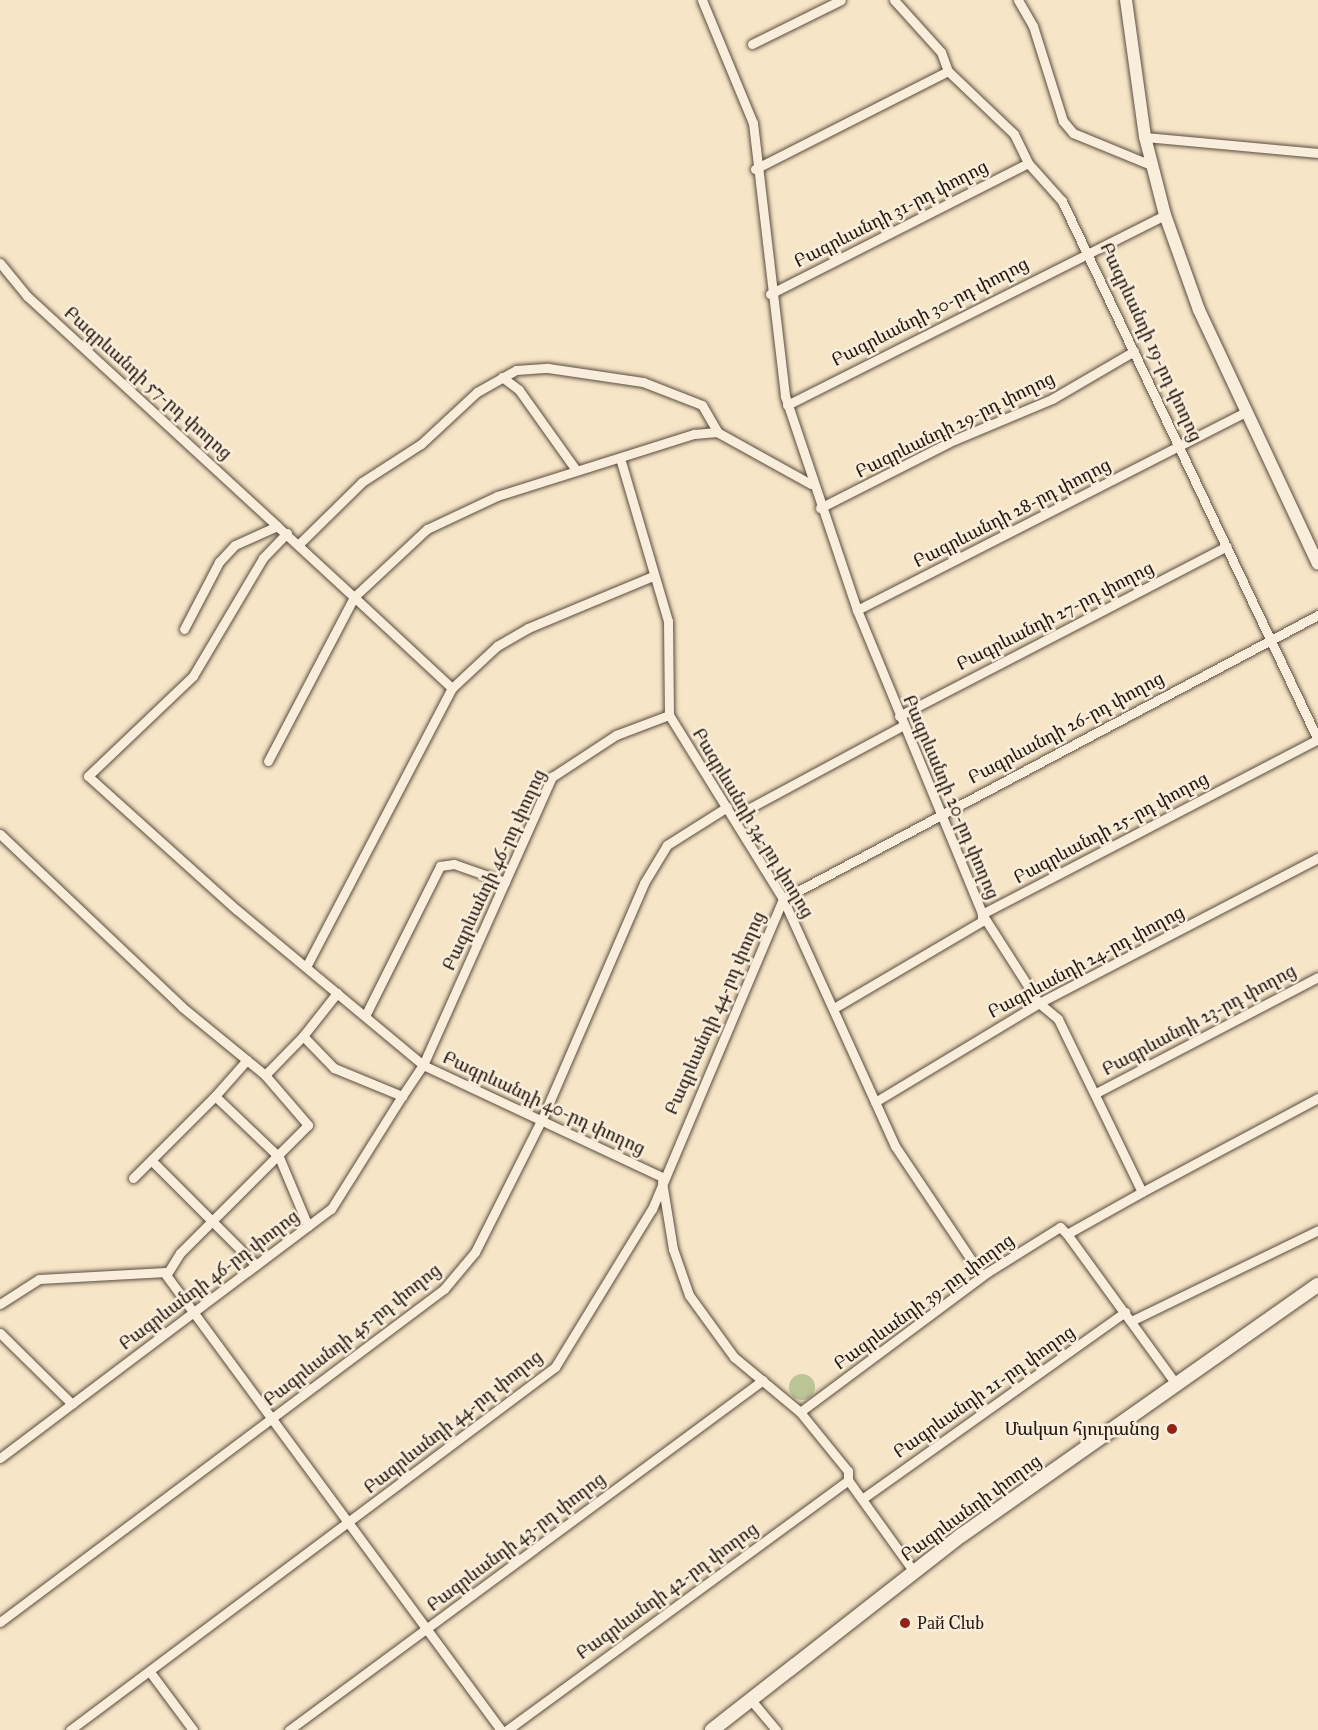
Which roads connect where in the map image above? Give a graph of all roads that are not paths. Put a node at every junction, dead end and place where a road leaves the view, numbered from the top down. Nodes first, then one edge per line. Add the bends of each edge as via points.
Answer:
1 (702, 0) edge
2 (841, 0) edge
3 (894, 0) edge
4 (1018, 0) edge
5 (1126, 0) edge
6 (752, 44) dead end
7 (948, 71) junction
8 (1145, 137) junction
9 (1318, 153) edge
10 (1028, 163) junction
11 (1151, 165) junction
12 (755, 169) junction
13 (1165, 215) junction
14 (1089, 249) junction
15 (0, 262) edge
16 (770, 294) junction
17 (1134, 351) junction
18 (502, 377) junction
19 (787, 405) junction
20 (1246, 412) junction
21 (718, 433) junction
22 (1182, 446) junction
23 (620, 458) junction
24 (576, 470) junction
25 (811, 484) junction
26 (820, 508) junction
27 (277, 526) junction
28 (287, 533) junction
29 (298, 544) junction
30 (1227, 546) junction
31 (1318, 564) edge
32 (653, 576) junction
33 (354, 597) junction
34 (857, 610) junction
35 (1318, 615) edge
36 (184, 629) dead end
37 (1271, 639) junction
38 (452, 688) junction
39 (669, 715) junction
40 (899, 716) junction
41 (902, 726) junction
42 (1318, 739) edge
43 (268, 761) dead end
44 (727, 807) junction
45 (937, 815) junction
46 (733, 817) junction
47 (0, 834) edge
48 (1318, 858) edge
49 (505, 882) junction
50 (783, 899) junction
51 (982, 914) junction
52 (306, 967) junction
53 (1318, 977) edge
54 (337, 993) junction
55 (1039, 1003) junction
56 (834, 1008) junction
57 (365, 1016) junction
58 (303, 1036) junction
59 (247, 1060) junction
60 (423, 1065) junction
61 (265, 1075) junction
62 (1096, 1093) junction
63 (215, 1095) junction
64 (402, 1096) junction
65 (1318, 1098) edge
66 (875, 1102) junction
67 (542, 1119) junction
68 (279, 1157) junction
69 (152, 1161) junction
70 (662, 1177) junction
71 (133, 1178) dead end
72 (1142, 1192) junction
73 (215, 1220) junction
74 (308, 1226) junction
75 (1318, 1230) edge
76 (1067, 1234) junction
77 (256, 1265) junction
78 (166, 1272) junction
79 (982, 1276) junction
80 (1318, 1285) edge
81 (0, 1304) edge
82 (1125, 1312) junction
83 (194, 1314) junction
84 (1131, 1321) junction
85 (0, 1333) edge
86 (764, 1380) junction
87 (1176, 1384) junction
88 (72, 1404) junction
89 (800, 1412) junction
90 (268, 1421) junction
91 (0, 1458) edge
92 (848, 1480) junction
93 (862, 1499) junction
94 (346, 1526) junction
95 (914, 1572) junction
96 (0, 1622) edge
97 (427, 1629) junction
98 (150, 1672) junction
99 (751, 1700) junction
100 (70, 1730) edge
101 (193, 1730) edge
102 (289, 1730) edge
103 (501, 1730) edge
104 (507, 1730) edge
105 (712, 1730) edge
106 (776, 1730) edge

1 - 12 street, Բագրևանդի 20-րդ փողոց via 749,108
2 - 6 street
3 - 7 street, Բագրևանդի 19-րդ փողոց via 941,52
4 - 11 street via 1033,26 1063,122 1073,134
5 - 8 street
7 - 10 street, Բագրևանդի 19-րդ փողոց via 1014,134
7 - 12 street
8 - 9 street
8 - 11 street
10 - 14 street, Բագրևանդի 19-րդ փողոց via 1062,201
10 - 16 street, Բագրևանդի 31-րդ փողոց
11 - 13 street
12 - 16 street, Բագրևանդի 20-րդ փողոց
13 - 14 street, Բագրևանդի 30-րդ փողոց
13 - 20 street via 1199,310
14 - 17 street, Բագրևանդի 19-րդ փողոց
14 - 19 street, Բագրևանդի 30-րդ փողոց
15 - 27 street, Բագրևանդի 57-րդ փողոց via 27,296
16 - 19 street, Բագրևանդի 20-րդ փողոց
17 - 22 street, Բագրևանդի 19-րդ փողոց
17 - 26 street, Բագրևանդի 29-րդ փողոց via 1052,399 954,440
18 - 21 street via 516,370 548,368 643,382 706,409
18 - 24 street via 519,390
18 - 29 street via 477,392 421,444 362,482
19 - 25 street, Բագրևանդի 20-րդ փողոց
20 - 22 street, Բագրևանդի 28-րդ փողոց
20 - 31 street
21 - 23 street via 694,434
21 - 25 street
22 - 30 street, Բագրևանդի 19-րդ փողոց
22 - 34 street, Բագրևանդի 28-րդ փողոց
23 - 24 street
23 - 32 street
24 - 33 street via 497,496 427,529
25 - 26 street, Բագրևանդի 20-րդ փողոց
26 - 34 street, Բագրևանդի 20-րդ փողոց
27 - 28 street, Բագրևանդի 57-րդ փողոց
27 - 36 street via 235,545 219,561
28 - 29 street, Բագրևանդի 57-րդ փողոց
28 - 52 street via 263,558 193,676 88,776
29 - 33 street, Բագրևանդի 57-րդ փողոց
30 - 37 street, Բագրևանդի 19-րդ փողոց
30 - 40 street, Բագրևանդի 27-րդ փողոց
32 - 38 street via 528,628 497,646
32 - 39 street via 668,621
33 - 38 street, Բագրևանդի 57-րդ փողոց
33 - 43 street
34 - 40 street, Բագրևանդի 20-րդ փողոց
35 - 37 street, Բագրևանդի 26-րդ փողոց
37 - 42 street, Բագրևանդի 19-րդ փողոց
37 - 45 street, Բագրևանդի 26-րդ փողոց
38 - 52 street
39 - 44 street, Բագրևանդի 34-րդ փողոց
39 - 49 street, Բագրևանդի 46-րդ փողոց via 616,735 560,767
40 - 41 street, Բագրևանդի 20-րդ փողոց
41 - 45 street, Բագրևանդի 20-րդ փողոց
41 - 46 street
42 - 51 street, Բագրևանդի 25-րդ փողոց
44 - 46 street, Բագրևանդի 34-րդ փողոց
44 - 67 street, Բագրևանդի 45-րդ փողոց via 667,845 644,883
45 - 50 street, Բագրևանդի 26-րդ փողոց
45 - 51 street, Բագրևանդի 20-րդ փողոց
46 - 50 street, Բագրևանդի 34-րդ փողոց
47 - 59 street via 182,1007
48 - 55 street, Բագրևանդի 24-րդ փողոց
49 - 57 street via 454,864 440,866
49 - 60 street, Բագրևանդի 46-րդ փողոց
50 - 56 street, Բագրևանդի 34-րդ փողոց
50 - 70 street, Բագրևանդի 44-րդ փողոց
51 - 55 street, Բագրևանդի 20-րդ փողոց
51 - 56 street, Բագրևանդի 25-րդ փողոց via 982,921
52 - 54 street
53 - 62 street, Բագրևանդի 23-րդ փողոց
54 - 57 street
54 - 58 street
55 - 62 street, Բագրևանդի 20-րդ փողոց via 1058,1019
55 - 66 street, Բագրևանդի 24-րդ փողոց
56 - 66 street, Բագրևանդի 34-րդ փողոց
57 - 60 street
58 - 61 street
58 - 64 street via 334,1068
59 - 61 street
59 - 63 street
60 - 64 street, Բագրևանդի 40-րդ փողոց
60 - 67 street, Բագրևանդի 40-րդ փողոց
61 - 68 street via 308,1125
62 - 72 street, Բագրևանդի 20-րդ փողոց
63 - 68 street
63 - 69 street
64 - 74 street, Բագրևանդի 46-րդ փողոց via 331,1209
65 - 72 street
66 - 79 street, Բագրևանդի 34-րդ փողոց via 918,1187
67 - 70 street, Բագրևանդի 40-րդ փողոց
67 - 90 street, Բագրևանդի 45-րդ փողոց via 475,1252 444,1289
68 - 73 street
68 - 74 street
69 - 71 street
69 - 73 street
70 - 86 street via 673,1249 689,1295 734,1357
70 - 94 street, Բագրևանդի 44-րդ փողոց via 652,1209 555,1367
72 - 76 street
73 - 77 street
73 - 78 street
74 - 77 street, Բագրևանդի 46-րդ փողոց
75 - 84 street
76 - 79 street, Բագրևանդի 39-րդ փողոց via 1060,1227
76 - 82 street
77 - 83 street, Բագրևանդի 46-րդ փողոց
78 - 81 street via 39,1279
78 - 83 street
79 - 89 street, Բագրևանդի 39-րդ փողոց
80 - 87 main road, Բագրևանդի փողոց
82 - 84 street
82 - 93 street, Բագրևանդի 21-րդ փողոց
83 - 88 street, Բագրևանդի 46-րդ փողոց
83 - 90 street
84 - 87 street
85 - 88 street
86 - 89 street
86 - 97 street, Բագրևանդի 43-րդ փողոց
87 - 95 main road, Բագրևանդի փողոց
88 - 91 street, Բագրևանդի 46-րդ փողոց
89 - 92 street via 848,1472
90 - 94 street
90 - 96 street, Բագրևանդի 45-րդ փողոց
92 - 93 street
92 - 104 street, Բագրևանդի 42-րդ փողոց
93 - 95 street
94 - 97 street
94 - 98 street, Բագրևանդի 44-րդ փողոց
95 - 99 main road, Բագրևանդի փողոց
97 - 102 street, Բագրևանդի 43-րդ փողոց
97 - 103 street
98 - 100 street, Բագրևանդի 44-րդ փողոց
98 - 101 street
99 - 105 main road, Բագրևանդի փողոց
99 - 106 street

